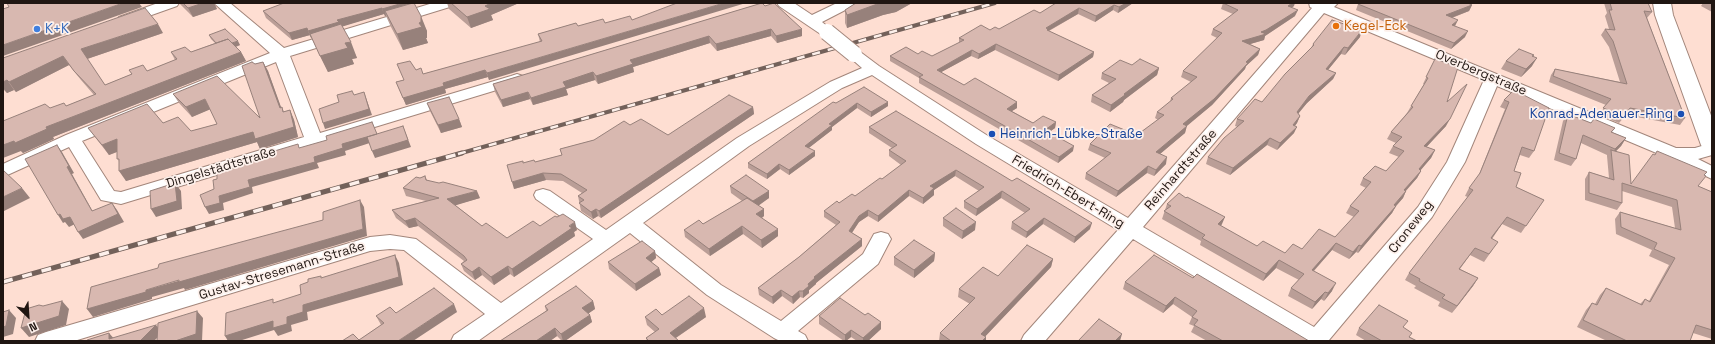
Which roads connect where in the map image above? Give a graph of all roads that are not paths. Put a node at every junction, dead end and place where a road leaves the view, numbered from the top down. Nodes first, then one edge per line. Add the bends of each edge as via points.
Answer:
1 (172, 3) edge
2 (221, 3) edge
3 (448, 3) edge
4 (784, 3) edge
5 (848, 3) edge
6 (1662, 3) edge
7 (1322, 4) edge
8 (812, 21) junction
9 (114, 24) edge
10 (281, 54) junction
11 (873, 69) junction
12 (533, 74) edge
13 (1493, 78) junction
14 (72, 139) junction
15 (314, 140) junction
16 (1712, 145) edge
17 (1712, 149) edge
18 (1672, 153) junction
19 (3, 171) edge
20 (1712, 173) edge
21 (543, 195) dead end
22 (630, 223) junction
23 (1130, 229) junction
24 (881, 239) dead end
25 (607, 240) junction
26 (500, 314) junction
27 (789, 337) edge
28 (1318, 340) edge
29 (46, 341) edge
30 (462, 341) edge
31 (1032, 341) edge

1 - 9 street
2 - 10 street
3 - 10 street
4 - 8 street, Friedrich-Ebert-Ring
5 - 8 street
6 - 16 main road via 1678,55
7 - 13 street, Overbergstraße
7 - 23 street, Reinhardtstraße
8 - 11 street, Friedrich-Ebert-Ring, bridge
10 - 14 street
10 - 15 street
11 - 22 street via 836,85 743,142
11 - 23 street, Friedrich-Ebert-Ring via 982,140
12 - 15 street, Dingelstädtstraße
13 - 18 street, Overbergstraße
13 - 28 street, Croneweg via 1456,162 1425,212
14 - 15 street, Dingelstädtstraße via 108,196 121,198
14 - 19 street
17 - 18 street, Overbergstraße via 1696,154
18 - 20 street, Overbergstraße
21 - 25 street
22 - 25 street
22 - 27 street via 714,290
23 - 28 street, Friedrich-Ebert-Ring
23 - 31 street, Reinhardtstraße
24 - 27 street via 870,259
25 - 26 street
26 - 29 street, Gustav-Stresemann-Straße via 408,244 390,242 370,244
26 - 30 street

